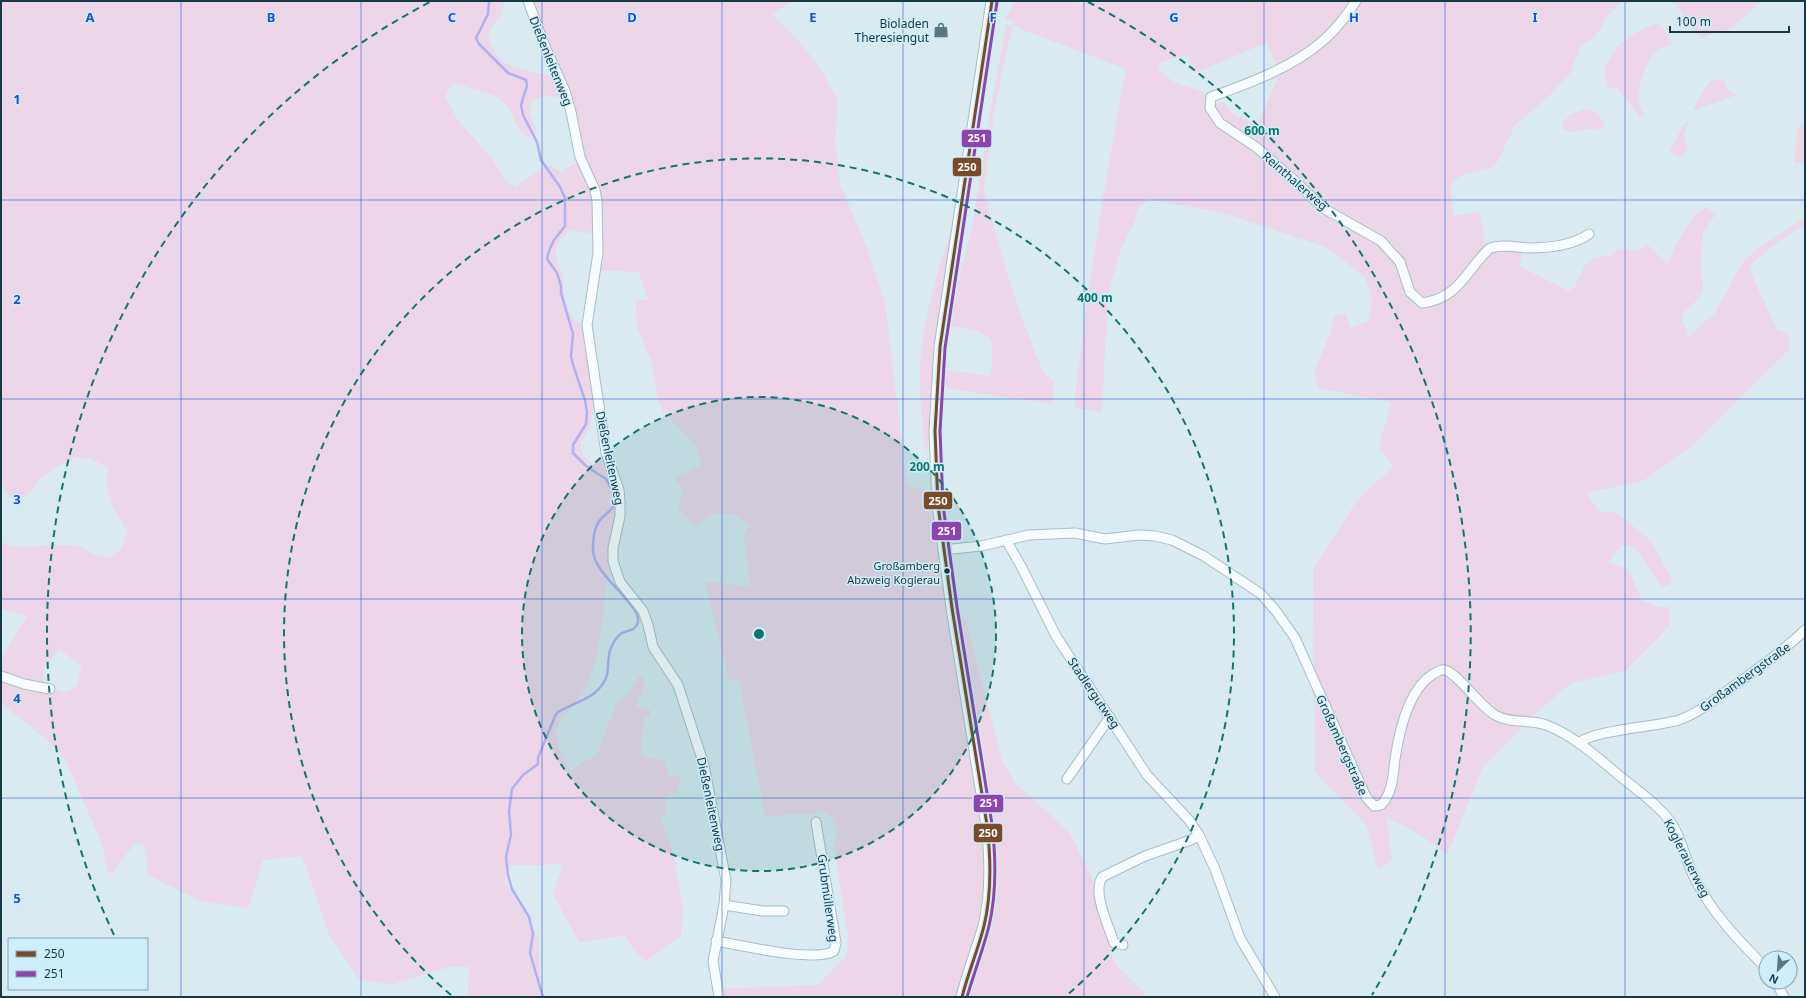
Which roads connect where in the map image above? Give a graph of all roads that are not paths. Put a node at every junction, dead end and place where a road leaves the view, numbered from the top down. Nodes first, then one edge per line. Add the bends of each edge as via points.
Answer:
1 (528, 1) edge
2 (992, 1) edge
3 (1356, 1) edge
4 (1589, 234) dead end
5 (1006, 540) junction
6 (943, 550) junction
7 (1805, 630) edge
8 (1, 676) edge
9 (50, 689) dead end
10 (1110, 717) junction
11 (1580, 743) junction
12 (1067, 779) dead end
13 (816, 822) dead end
14 (1199, 835) junction
15 (724, 905) junction
16 (784, 911) dead end
17 (716, 941) junction
18 (1123, 946) dead end
19 (1758, 960) edge
20 (719, 997) edge
21 (962, 997) edge
22 (1275, 997) edge

1 - 15 street, Dießenleitenweg via 565,91 580,157 598,201 598,253 587,325 605,448 620,502 613,552 614,565 620,582 643,611 651,643 677,682 689,718 706,771 725,870
2 - 6 main road via 937,373 936,466
3 - 4 street, Reinthalerweg via 1337,27 1313,49 1277,70 1211,97 1210,108 1215,118 1256,147 1323,208 1381,241 1400,262 1410,292 1422,303 1441,297 1461,284 1490,248 1563,245 1580,241
5 - 6 street, Großambergstraße via 981,546
5 - 10 street, Stadlergutweg via 1050,627
5 - 11 street, Großambergstraße via 1062,534 1080,534 1104,539 1155,536 1193,549 1248,584 1269,602 1295,638 1366,797 1374,806 1381,805 1390,792 1399,736 1410,705 1421,686 1432,674 1441,670 1454,675 1496,716 1507,720 1528,720 1544,724
6 - 21 main road via 987,825 990,863 986,916
7 - 11 street, Großambergstraße via 1784,649 1699,711 1666,723 1591,736
8 - 9 street
10 - 12 street
10 - 14 street, Stadlergutweg via 1147,775 1189,820
11 - 19 street, Koglerauerweg via 1666,816 1676,830 1694,876 1708,899 1735,938
13 - 17 street, Grubmüllerweg via 836,943 834,951 824,954 796,954
14 - 18 street via 1145,856 1102,877 1099,887 1104,913 1114,943
14 - 22 street, Stadlergutweg via 1215,869 1240,938
15 - 16 street via 763,911
15 - 17 street, Dießenleitenweg
17 - 20 street, Dießenleitenweg via 713,961

